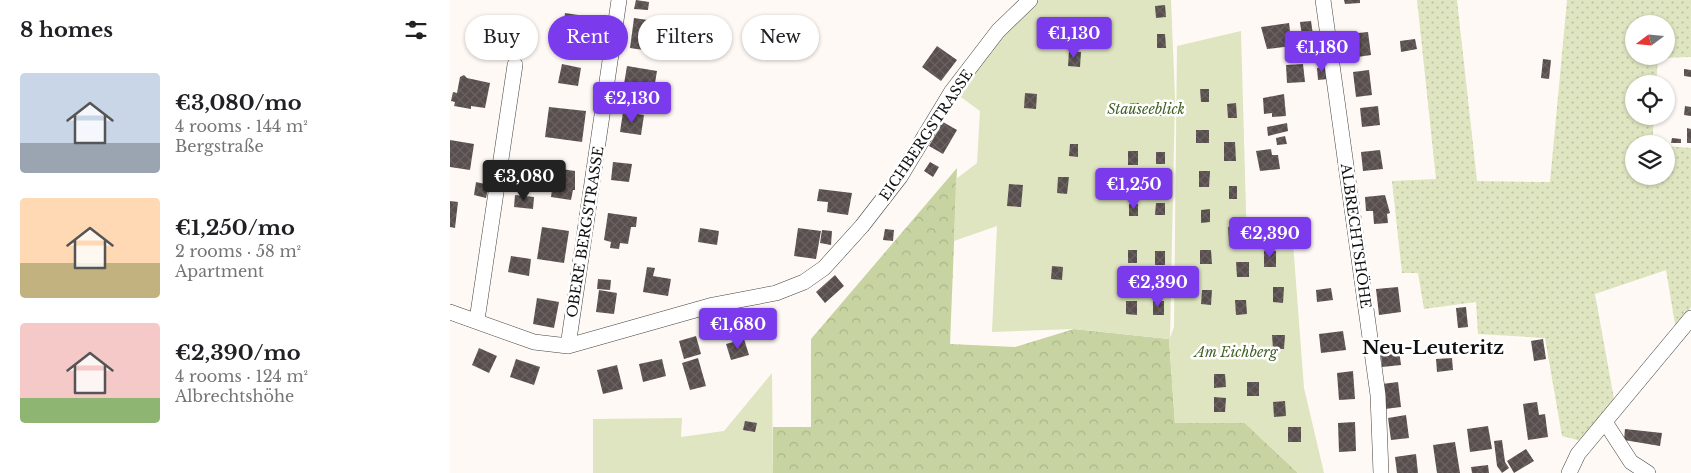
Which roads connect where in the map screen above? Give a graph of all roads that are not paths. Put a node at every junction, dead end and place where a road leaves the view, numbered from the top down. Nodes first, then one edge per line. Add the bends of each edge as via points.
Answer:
1 (620, 0) edge
2 (1030, 0) edge
3 (1323, 0) edge
4 (516, 65) dead end
5 (450, 312) edge
6 (1691, 318) edge
7 (477, 320) junction
8 (568, 346) junction
9 (1605, 422) junction
10 (1381, 473) edge
11 (1569, 473) edge
12 (1648, 473) edge

1 - 8 street, OBERE BERGSTRASSE
2 - 8 street, EICHBERGSTRASSE via 998,31 952,91 900,177 824,268 804,282 776,293 712,305
3 - 10 street, ALBRECHTSHÖHE via 1378,396
4 - 7 street
5 - 7 street, EICHBERGSTRASSE
6 - 9 street
7 - 8 street, EICHBERGSTRASSE via 534,342
9 - 11 street via 1578,454
9 - 12 street via 1631,462

